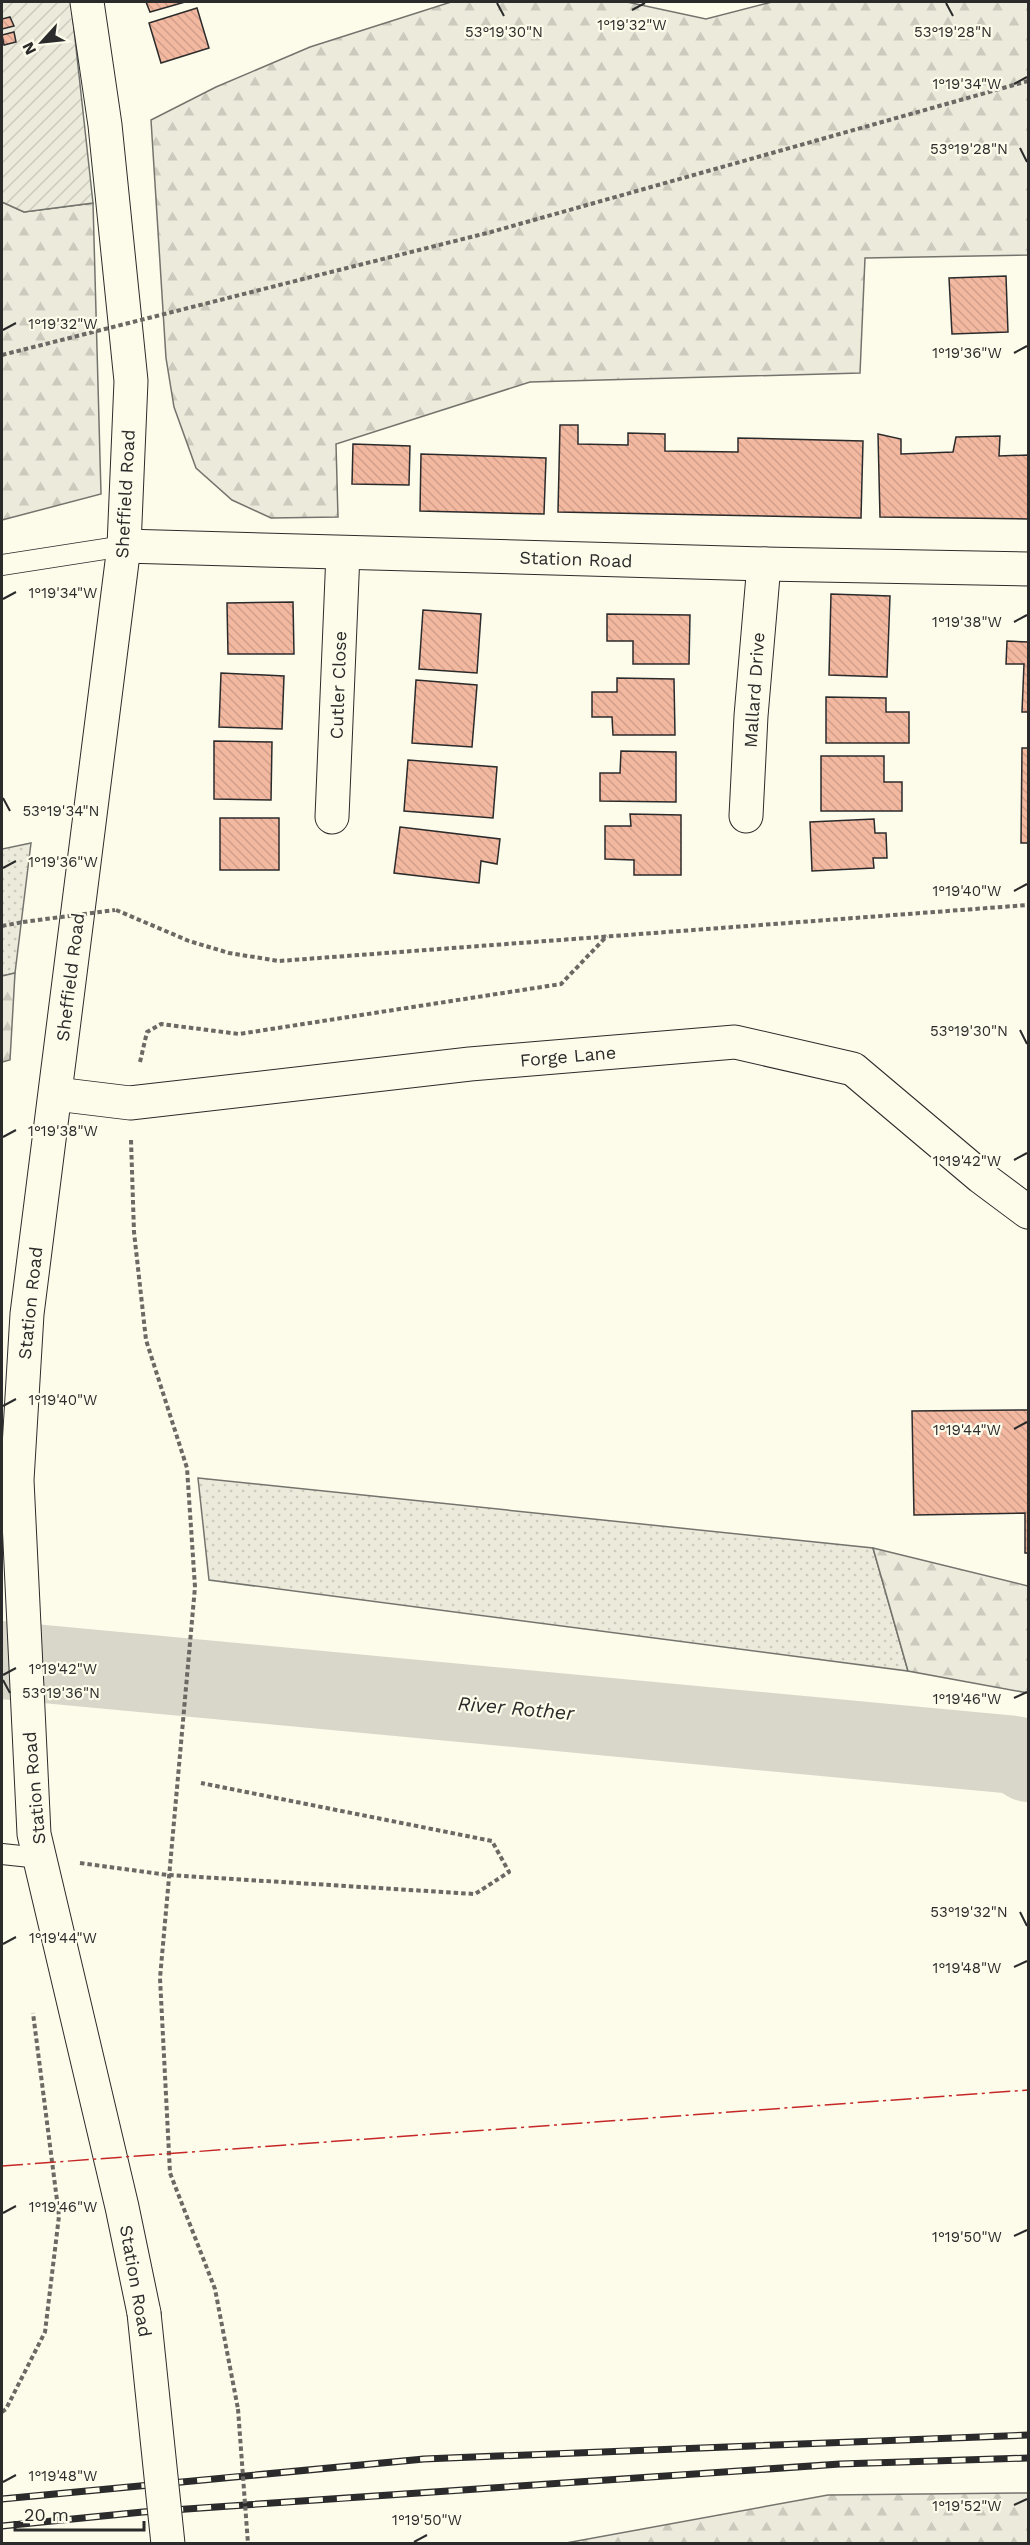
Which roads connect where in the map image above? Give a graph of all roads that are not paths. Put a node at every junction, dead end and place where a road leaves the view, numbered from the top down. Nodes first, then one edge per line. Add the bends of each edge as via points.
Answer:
1 (87, 2) edge
2 (124, 546) junction
3 (343, 553) junction
4 (764, 564) junction
5 (2, 566) edge
6 (1029, 569) edge
7 (746, 816) dead end
8 (332, 817) dead end
9 (56, 1094) junction
10 (1029, 1212) edge
11 (2, 1854) edge
12 (40, 1858) junction
13 (168, 2544) edge

1 - 2 main road, Sheffield Road via 105,125 131,381
2 - 3 main road, Station Road
2 - 5 lane
2 - 9 main road, Sheffield Road
3 - 4 main road, Station Road
3 - 8 main road, Cutler Close
4 - 6 main road, Station Road
4 - 7 main road, Mallard Drive
9 - 10 main road, Forge Lane via 130,1103 470,1064 735,1042 853,1069 981,1177
9 - 12 main road, Station Road via 27,1314 17,1480 34,1834
11 - 12 lane
12 - 13 main road, Station Road, bridge via 144,2313

